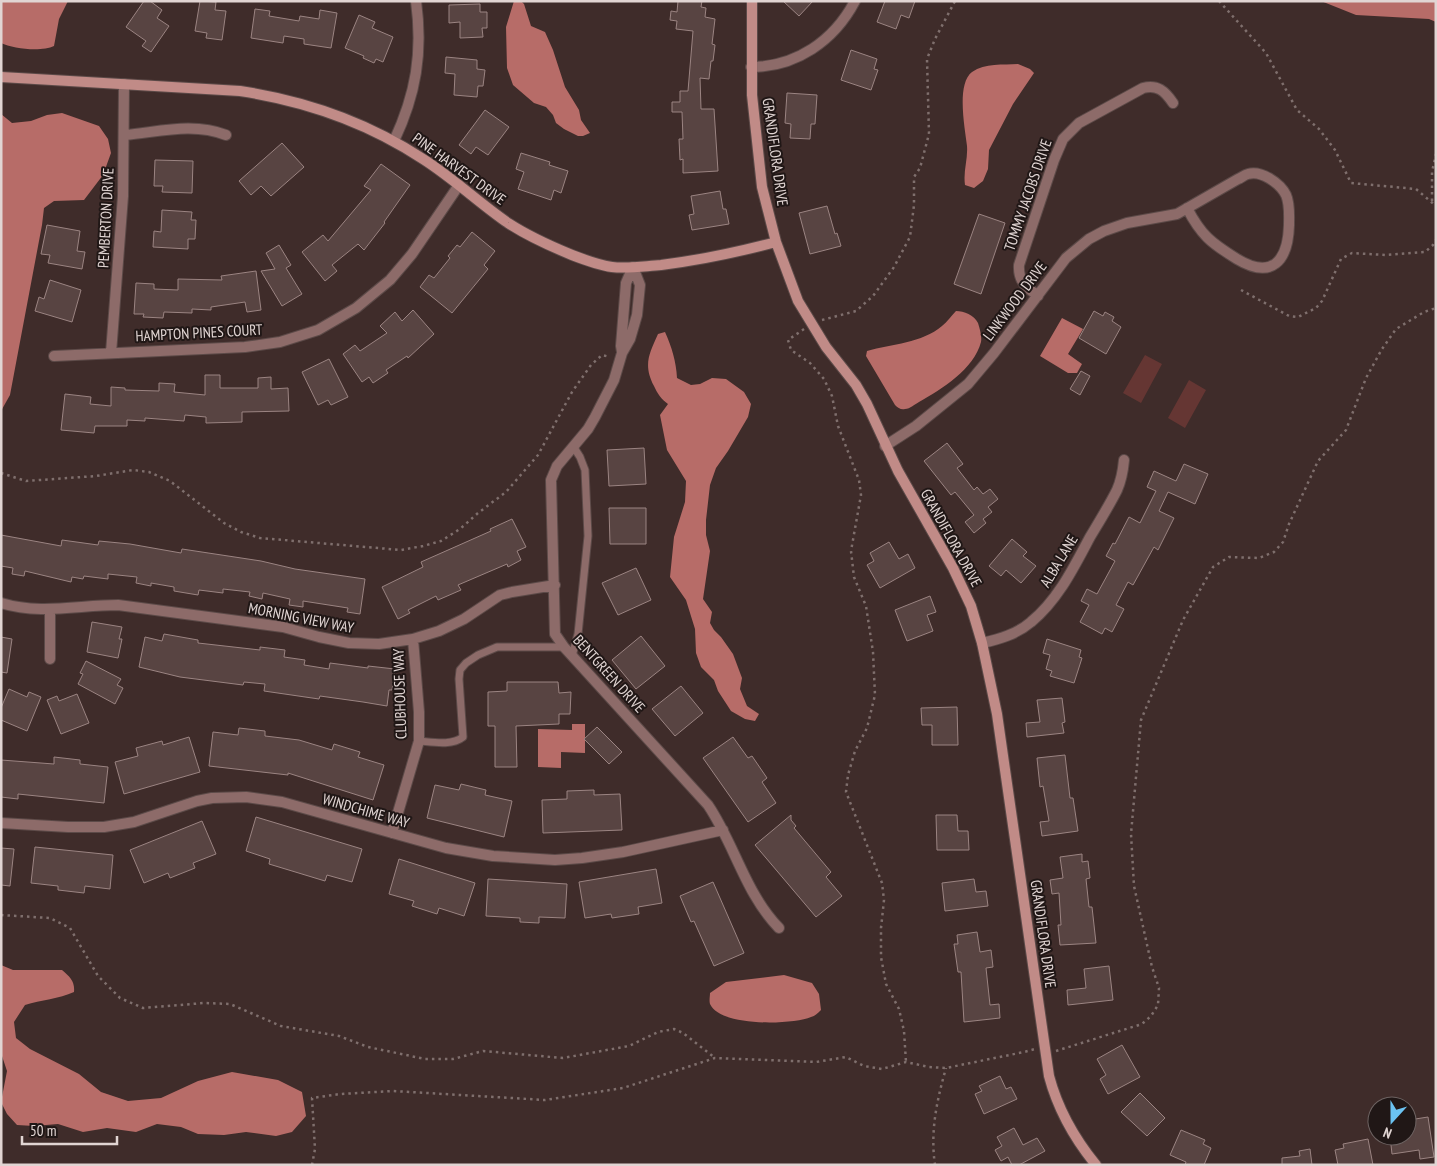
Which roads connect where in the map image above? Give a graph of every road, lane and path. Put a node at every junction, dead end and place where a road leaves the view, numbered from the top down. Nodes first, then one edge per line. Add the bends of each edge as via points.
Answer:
1 (416, 1) edge
2 (752, 1) edge
3 (855, 1) edge
4 (954, 1) edge
5 (1219, 1) edge
6 (751, 67) junction
7 (1, 77) edge
8 (124, 84) junction
9 (1173, 103) dead end
10 (124, 135) junction
11 (226, 135) dead end
12 (394, 141) junction
13 (1436, 154) edge
14 (459, 185) junction
15 (1432, 201) junction
16 (1436, 206) edge
17 (1186, 208) junction
18 (1436, 240) edge
19 (776, 242) junction
20 (1434, 246) edge
21 (633, 267) junction
22 (1241, 290) dead end
23 (1038, 296) junction
24 (1436, 308) edge
25 (811, 324) junction
26 (111, 353) junction
27 (54, 356) dead end
28 (622, 357) junction
29 (573, 446) junction
30 (885, 446) junction
31 (1124, 460) dead end
32 (1, 474) edge
33 (555, 585) junction
34 (1, 603) edge
35 (50, 609) junction
36 (413, 639) junction
37 (982, 643) junction
38 (564, 647) junction
39 (572, 656) junction
40 (50, 658) dead end
41 (418, 741) junction
42 (1, 823) edge
43 (723, 830) junction
44 (392, 833) junction
45 (1, 915) edge
46 (779, 928) dead end
47 (1044, 1050) junction
48 (715, 1058) junction
49 (906, 1062) junction
50 (946, 1068) junction
51 (312, 1165) edge
52 (935, 1165) edge
53 (1096, 1165) edge

1 - 12 street via 420,49 416,78 409,106
2 - 6 street, GRANDIFLORA DRIVE
3 - 6 street via 838,27 822,43 787,62
4 - 25 path via 927,59 929,134 920,168 914,177 910,237 873,296 856,311
5 - 15 path via 1266,53 1297,110 1319,129 1335,150 1350,183 1416,189
6 - 19 street, GRANDIFLORA DRIVE via 762,187
7 - 8 street, PINE HARVEST DRIVE
8 - 10 street, PEMBERTON DRIVE
8 - 12 street, PINE HARVEST DRIVE via 217,89 276,97 333,113
9 - 23 street, TOMMY JACOBS DRIVE via 1158,88 1143,88 1079,123 1064,139 1054,160 1020,265 1019,273 1025,287
10 - 11 street via 194,128 215,130
10 - 26 street, PEMBERTON DRIVE via 123,196
12 - 14 street, PINE HARVEST DRIVE
13 - 15 path
14 - 21 street, PINE HARVEST DRIVE via 509,224 544,243 604,265
14 - 26 street, HAMPTON PINES COURT via 412,254 390,280 362,304 325,327 263,345
15 - 16 path
17 - 17 street, LINKWOOD DRIVE via 1248,174 1261,175 1279,185 1287,200 1285,254 1272,266 1254,267 1242,262 1210,241
17 - 23 street, LINKWOOD DRIVE via 1177,214 1127,222 1089,239 1066,258
18 - 20 path
19 - 21 street, PINE HARVEST DRIVE via 708,259
19 - 25 street, GRANDIFLORA DRIVE via 798,301
20 - 22 path via 1425,252 1352,253 1345,256 1322,301 1298,317 1289,316
21 - 28 street, BENTGREEN DRIVE via 626,283
23 - 30 street, LINKWOOD DRIVE via 968,384
24 - 47 path via 1396,329 1382,349 1366,378 1346,430 1318,461 1283,542 1274,552 1259,558 1229,557 1214,567 1183,620 1141,720 1131,834 1134,886 1159,988 1158,1005 1142,1024 1056,1051
25 - 30 street, GRANDIFLORA DRIVE via 856,385
25 - 49 path via 788,340 791,350 810,363 824,379 861,494 851,551 854,577 866,606 875,694 867,728 855,751 846,792 882,883 881,957 886,984 899,1009
26 - 27 street, HAMPTON PINES COURT
28 - 29 street, BENTGREEN DRIVE via 595,418
28 - 32 path via 602,355 596,359 572,392 538,455 506,492 460,529 441,541 423,546 401,550 260,538 224,523 170,481 149,472 133,470 59,480 26,480
29 - 33 street, BENTGREEN DRIVE via 557,466 551,480
29 - 39 lane via 585,470 588,536 578,634
30 - 37 street, GRANDIFLORA DRIVE via 954,568 971,606
31 - 37 street, ALBA LANE via 1117,490 1050,604 1018,631
33 - 36 street, MORNING VIEW WAY via 500,596 453,625
33 - 38 street, BENTGREEN DRIVE via 554,627 558,641
34 - 35 street, MORNING VIEW WAY
35 - 36 street, MORNING VIEW WAY via 118,605 284,627 349,643 379,644
35 - 40 street
36 - 41 street, CLUBHOUSE WAY
37 - 47 street, GRANDIFLORA DRIVE via 998,714
38 - 39 street, BENTGREEN DRIVE
38 - 41 lane via 497,647 466,662 460,670 459,679 464,737 443,742
39 - 43 street, BENTGREEN DRIVE via 696,791
41 - 44 street, CLUBHOUSE WAY
42 - 44 street, WINDCHIME WAY via 104,827 134,822 197,801 246,797 282,802
43 - 44 street, WINDCHIME WAY via 602,856 555,860 472,853
43 - 46 street, BENTGREEN DRIVE via 753,895
45 - 48 path via 50,918 70,928 98,976 120,998 144,1008 204,1002 230,1004 281,1026 434,1059 453,1059 483,1051 563,1058 629,1046 674,1028
47 - 50 path via 1034,1048
47 - 53 street, GRANDIFLORA DRIVE via 1054,1095 1072,1132
48 - 49 path via 816,1062 846,1057 864,1066 882,1069
48 - 51 path via 623,1088 544,1100 393,1091 312,1098
49 - 50 path via 929,1068
50 - 52 path via 936,1103 932,1146

